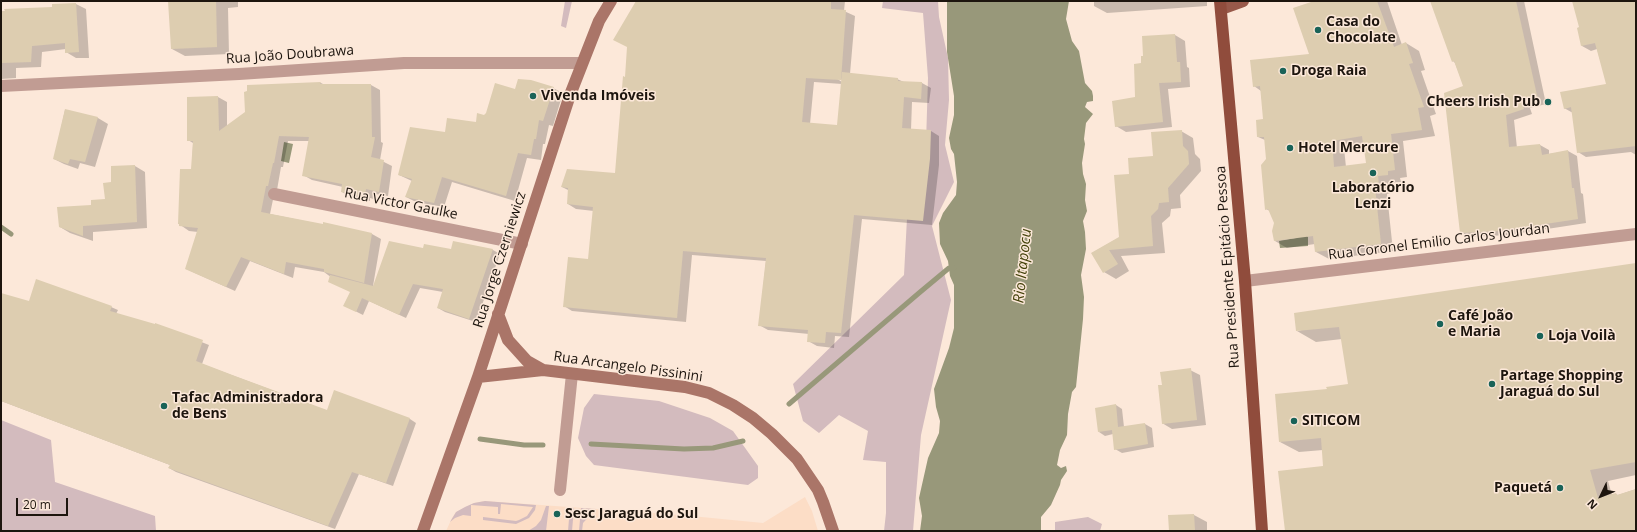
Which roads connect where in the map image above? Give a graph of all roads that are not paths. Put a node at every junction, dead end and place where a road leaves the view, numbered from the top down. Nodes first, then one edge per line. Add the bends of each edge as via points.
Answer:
1 (611, 1) edge
2 (1243, 1) edge
3 (1221, 5) edge
4 (582, 63) junction
5 (1, 86) edge
6 (274, 194) dead end
7 (1636, 234) edge
8 (522, 244) junction
9 (1245, 281) junction
10 (498, 314) junction
11 (543, 370) junction
12 (572, 374) junction
13 (478, 377) junction
14 (560, 490) dead end
15 (423, 531) edge
16 (832, 531) edge
17 (1262, 531) edge

1 - 4 main road, Rua Jorge Czerniewicz via 599,21
2 - 3 main road
3 - 9 highway, Rua Presidente Epitácio Pessoa
4 - 5 street, Rua João Doubrawa via 404,63
4 - 8 main road, Rua Jorge Czerniewicz
6 - 8 street, Rua Victor Gaulke
7 - 9 street, Rua Coronel Emilio Carlos Jourdan
8 - 10 main road, Rua Jorge Czerniewicz
9 - 17 highway, Rua Presidente Epitácio Pessoa
10 - 11 main road, Rua Arcangelo Pissinini via 512,345 527,360
10 - 13 main road, Rua Jorge Czerniewicz
11 - 12 main road, Rua Arcangelo Pissinini
11 - 13 main road, Rua Arcangelo Pissinini
12 - 14 street
12 - 16 main road, Rua Arcangelo Pissinini via 690,388 709,393 733,405 772,434 797,459 818,490
13 - 15 main road, Rua Jorge Czerniewicz

